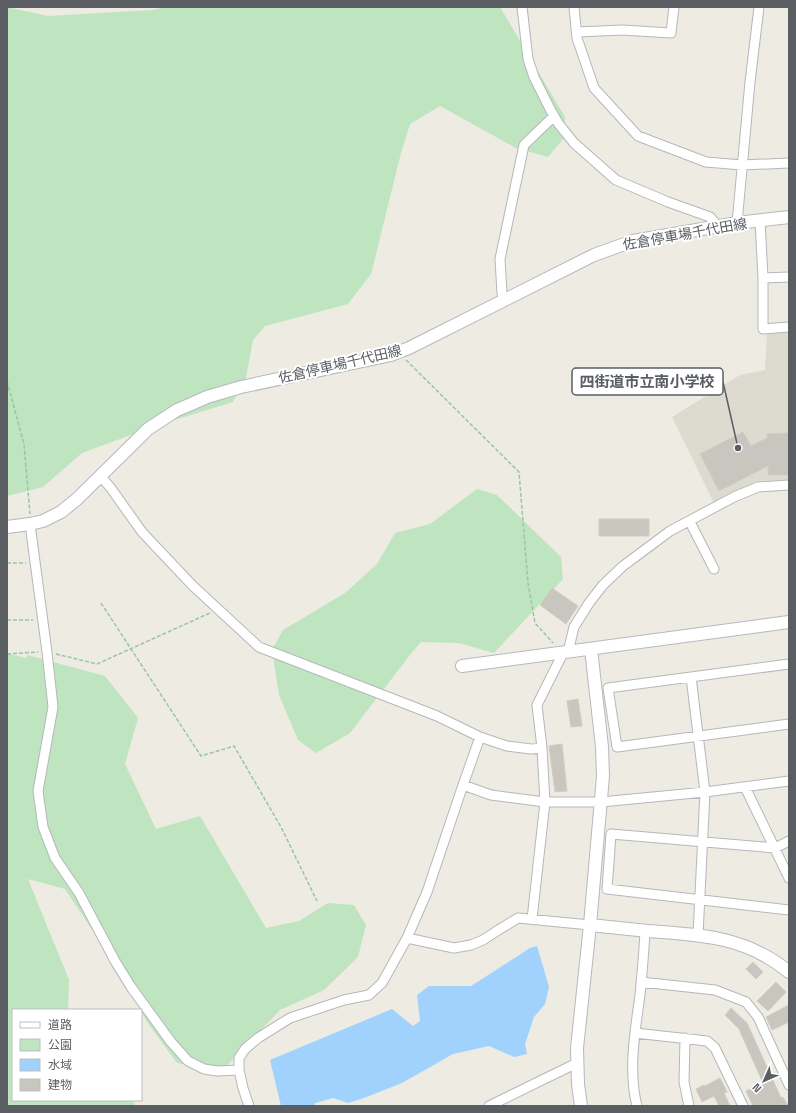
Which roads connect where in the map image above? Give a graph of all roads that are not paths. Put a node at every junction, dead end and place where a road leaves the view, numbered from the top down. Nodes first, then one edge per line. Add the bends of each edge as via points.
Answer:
1 (522, 7) edge
2 (574, 7) edge
3 (674, 7) edge
4 (759, 7) edge
5 (577, 32) junction
6 (554, 116) junction
7 (789, 163) edge
8 (742, 165) junction
9 (789, 217) edge
10 (760, 220) junction
11 (737, 223) junction
12 (718, 226) junction
13 (789, 277) edge
14 (763, 278) junction
15 (504, 300) junction
16 (789, 327) edge
17 (101, 477) junction
18 (789, 485) edge
19 (690, 522) junction
20 (30, 524) junction
21 (7, 527) edge
22 (714, 570) dead end
23 (789, 622) edge
24 (591, 649) junction
25 (566, 652) junction
26 (789, 664) edge
27 (462, 666) dead end
28 (691, 677) junction
29 (789, 724) edge
30 (698, 736) junction
31 (480, 737) junction
32 (542, 748) junction
33 (789, 781) edge
34 (463, 785) junction
35 (745, 787) junction
36 (705, 792) junction
37 (545, 802) junction
38 (601, 802) junction
39 (702, 841) junction
40 (789, 841) edge
41 (775, 848) junction
42 (789, 878) edge
43 (700, 899) junction
44 (789, 910) edge
45 (532, 919) junction
46 (590, 925) junction
47 (646, 931) junction
48 (698, 934) junction
49 (406, 938) junction
50 (789, 972) edge
51 (641, 982) junction
52 (635, 1033) junction
53 (685, 1038) junction
54 (577, 1063) junction
55 (239, 1070) junction
56 (789, 1084) edge
57 (504, 1103) edge
58 (249, 1106) edge
59 (489, 1106) edge
60 (581, 1106) edge
61 (637, 1106) edge
62 (689, 1106) edge
63 (743, 1106) edge

1 - 6 street via 528,58 541,92
2 - 5 street
3 - 5 street via 671,33 622,30
4 - 8 street
5 - 8 street via 594,88 638,136 706,162
6 - 12 street via 574,143 616,180 710,217
6 - 15 street via 524,145 500,259
7 - 8 street
8 - 11 street
9 - 10 street, 佐倉停車場千代田線
10 - 11 street, 佐倉停車場千代田線
10 - 14 street
11 - 12 street, 佐倉停車場千代田線
12 - 15 street, 佐倉停車場千代田線 via 620,245 594,255
13 - 14 street
14 - 16 street via 764,329
15 - 17 street, 佐倉停車場千代田線 via 398,352 241,387 207,397 177,410 148,429
17 - 20 street, 佐倉停車場千代田線 via 61,512
17 - 31 street via 142,532 192,585 259,647 437,716
18 - 19 street via 758,487 734,497
19 - 22 street
19 - 25 street via 670,531 623,566 603,585 574,627
20 - 21 street, 佐倉停車場千代田線
20 - 55 street via 52,707 38,791 42,827 55,858 79,893 115,961 175,1047 188,1061 204,1069
23 - 24 street
24 - 25 street
24 - 38 street via 602,747
25 - 27 street
25 - 32 street via 537,705
26 - 28 street
28 - 30 street
28 - 30 street via 608,688 617,747
29 - 30 street
30 - 36 street
31 - 32 street via 507,746
31 - 34 street
32 - 37 street
33 - 35 street
34 - 37 street via 491,795
34 - 49 street via 427,892
35 - 36 street
35 - 41 street
36 - 38 street
36 - 39 street
37 - 38 street
37 - 45 street
38 - 46 street
39 - 41 street
39 - 43 street
39 - 43 street via 611,834 607,889
40 - 41 street
41 - 42 street
43 - 44 street
43 - 48 street
45 - 46 street
45 - 49 street via 518,918 483,940 454,948
46 - 47 street
46 - 54 street
47 - 48 street
47 - 51 street
48 - 50 street via 752,948
49 - 55 street via 382,983 368,995 290,1018 245,1049 239,1058
51 - 52 street
51 - 56 street via 715,990 746,1002 758,1018
52 - 53 street
52 - 61 street via 632,1079
53 - 62 street via 684,1082
53 - 63 street via 707,1041 715,1048
54 - 57 street
54 - 60 street
55 - 58 street
57 - 59 street

